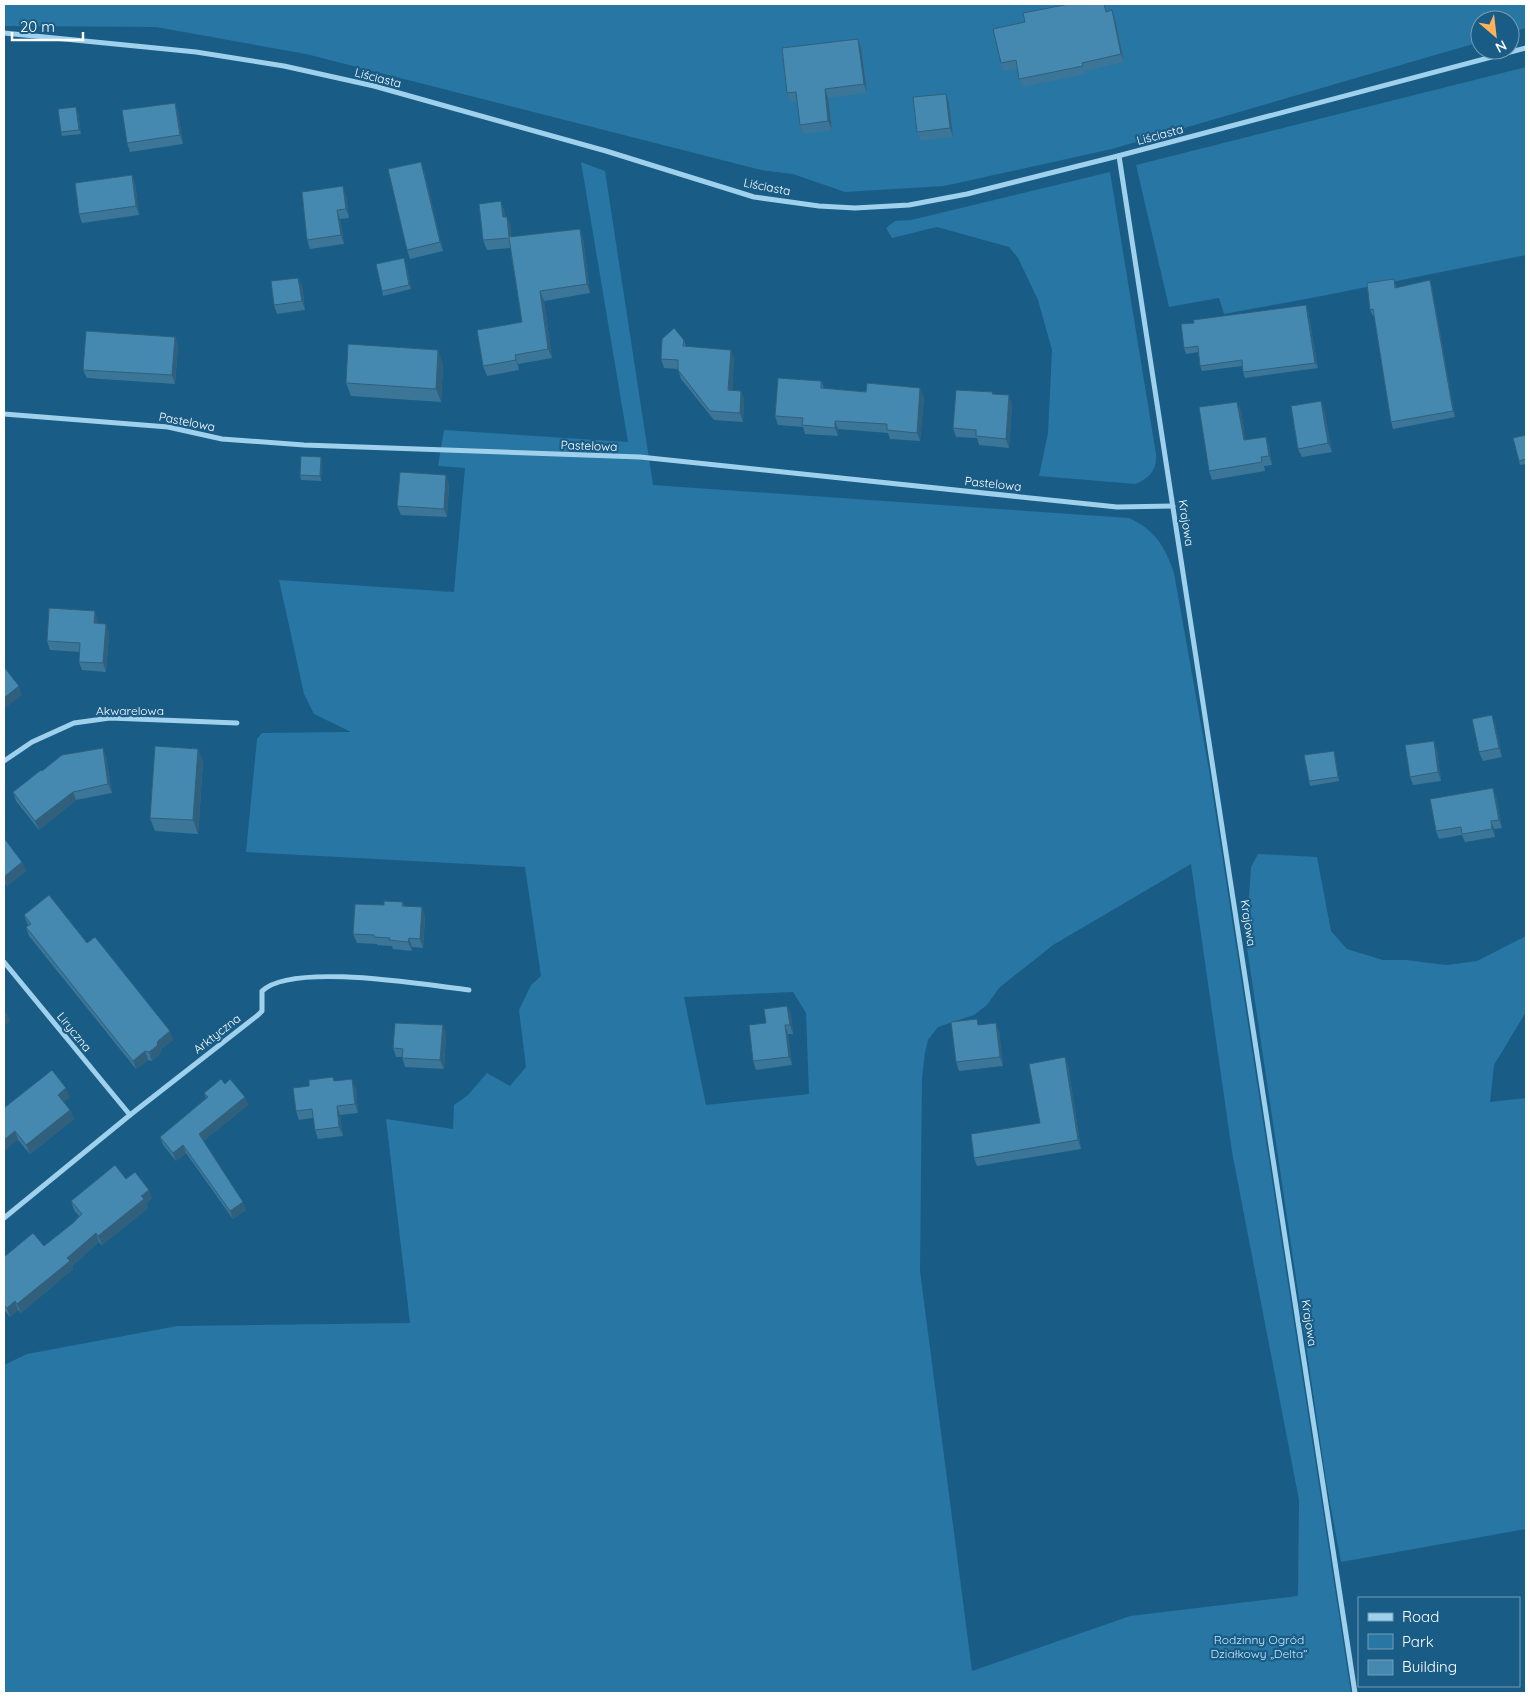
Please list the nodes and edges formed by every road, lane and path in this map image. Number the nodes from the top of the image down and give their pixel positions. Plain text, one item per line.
1 (4, 33) edge
2 (1526, 48) edge
3 (1119, 156) junction
4 (4, 414) edge
5 (1173, 506) junction
6 (237, 723) dead end
7 (4, 761) edge
8 (4, 962) edge
9 (469, 990) dead end
10 (130, 1115) junction
11 (4, 1218) edge
12 (1355, 1693) edge

1 - 3 street, Liściasta
2 - 3 street, Liściasta
3 - 5 street, Krajowa
4 - 5 street, Pastelowa
5 - 12 street, Krajowa
6 - 7 street, Akwarelowa
8 - 10 street, Liryczna
9 - 10 street, Arktyczna
10 - 11 street, Arktyczna

